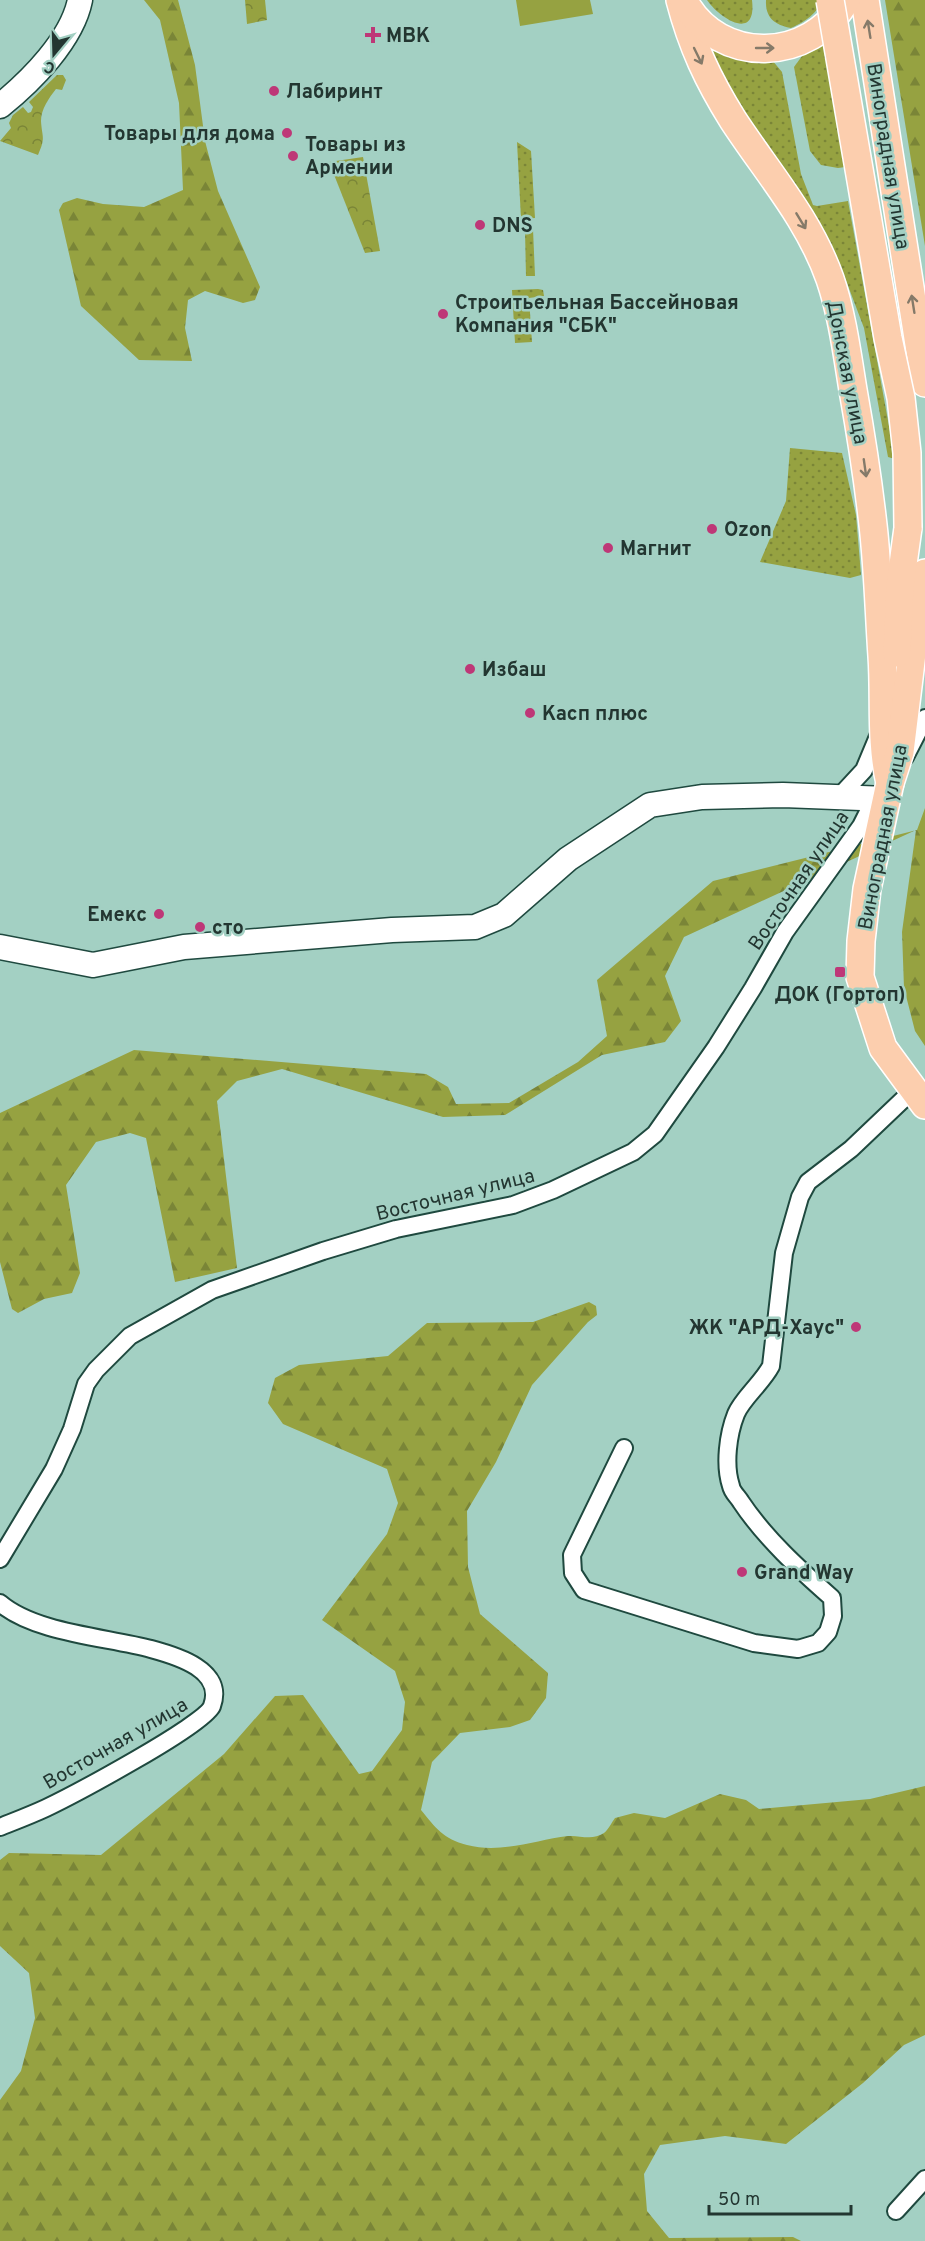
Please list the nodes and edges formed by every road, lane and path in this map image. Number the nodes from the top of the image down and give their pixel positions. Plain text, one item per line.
1 (80, 0) edge
2 (682, 0) edge
3 (830, 0) edge
4 (846, 0) edge
5 (865, 0) edge
6 (0, 106) edge
7 (925, 383) edge
8 (925, 573) edge
9 (925, 717) edge
10 (884, 718) junction
11 (884, 793) junction
12 (839, 797) junction
13 (0, 947) edge
14 (919, 1098) edge
15 (624, 1448) dead end
16 (0, 1559) edge
17 (0, 1603) edge
18 (0, 1827) edge
19 (925, 2179) edge
20 (896, 2211) dead end

1 - 6 street
2 -> 4 main road
2 -> 10 main road, Донская улица
3 - 11 main road, bridge
7 -> 5 main road, Виноградная улица
8 - 11 main road, Виноградная улица
9 - 11 street, Восточная улица
10 - 11 main road, Донская улица
10 - 12 street
11 - 12 street
11 - 14 main road, Виноградная улица
11 - 16 street, Восточная улица
12 - 13 street
14 - 15 street, Виноградная улица
17 - 18 street, Восточная улица
19 - 20 street

